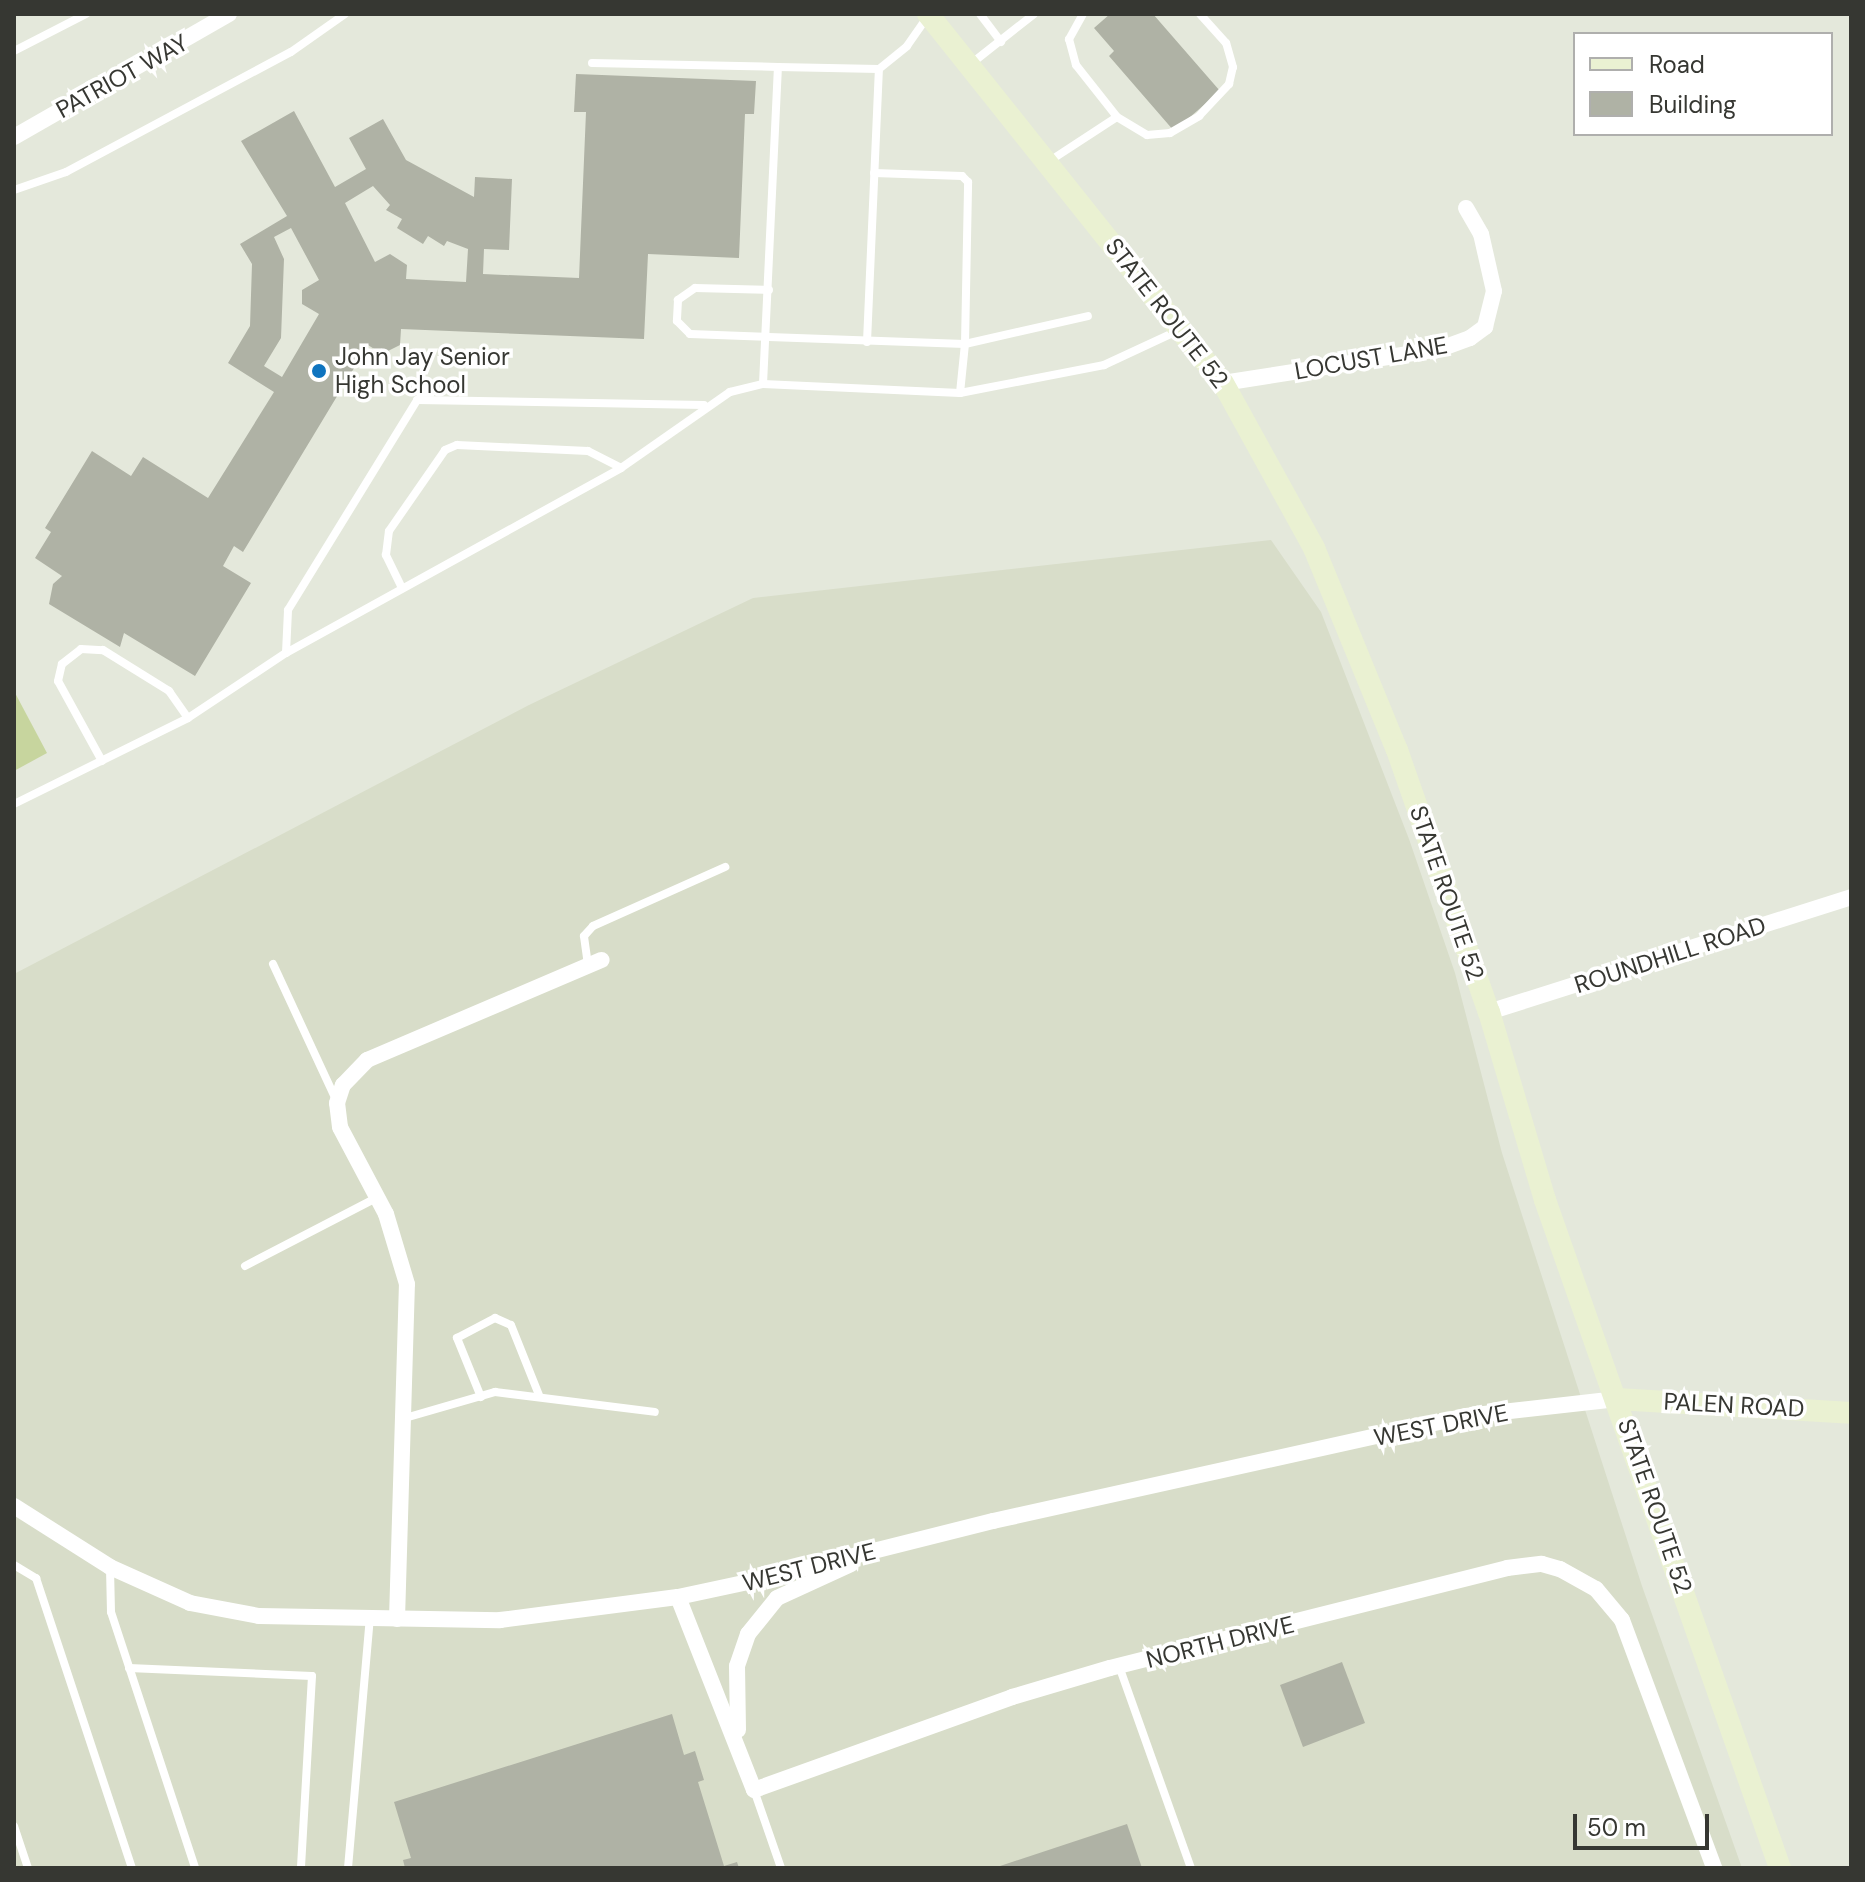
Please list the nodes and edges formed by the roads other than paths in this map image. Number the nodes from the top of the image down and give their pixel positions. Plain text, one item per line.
1 (86, 14) edge
2 (229, 14) edge
3 (345, 14) edge
4 (929, 14) edge
5 (980, 14) edge
6 (1034, 14) edge
7 (1083, 14) edge
8 (1200, 14) edge
9 (1001, 42) junction
10 (14, 51) edge
11 (592, 63) dead end
12 (969, 66) junction
13 (778, 67) junction
14 (879, 69) junction
15 (1117, 117) junction
16 (14, 137) edge
17 (1048, 163) junction
18 (874, 173) junction
19 (14, 190) edge
20 (1466, 208) dead end
21 (769, 290) junction
22 (1088, 316) dead end
23 (1181, 329) junction
24 (767, 337) junction
25 (867, 342) junction
26 (965, 344) junction
27 (1223, 383) junction
28 (763, 384) junction
29 (960, 393) junction
30 (704, 405) junction
31 (621, 468) junction
32 (402, 588) junction
33 (286, 653) junction
34 (188, 718) junction
35 (102, 761) junction
36 (14, 804) edge
37 (725, 867) dead end
38 (1851, 897) edge
39 (595, 963) joint
40 (273, 964) dead end
41 (1489, 1012) junction
42 (337, 1103) junction
43 (376, 1198) junction
44 (245, 1266) dead end
45 (539, 1395) junction
46 (481, 1397) junction
47 (1617, 1399) junction
48 (655, 1412) dead end
49 (1851, 1413) edge
50 (405, 1418) junction
51 (14, 1506) edge
52 (886, 1548) junction
53 (14, 1565) edge
54 (110, 1567) junction
55 (678, 1597) junction
56 (370, 1619) junction
57 (397, 1619) junction
58 (1119, 1666) junction
59 (129, 1668) junction
60 (742, 1759) junction
61 (754, 1790) junction
62 (14, 1826) edge
63 (28, 1868) edge
64 (132, 1868) edge
65 (195, 1868) edge
66 (301, 1868) edge
67 (348, 1868) edge
68 (781, 1868) edge
69 (1191, 1868) edge
70 (1714, 1868) edge
71 (1780, 1868) edge

1 - 10 lane
2 - 16 street, PATRIOT WAY
3 - 19 lane
4 - 12 main road, STATE ROUTE 52
4 - 14 lane
5 - 9 lane
6 - 9 lane
7 - 15 lane
8 - 15 lane
9 - 12 lane
11 - 13 lane
12 - 17 main road, STATE ROUTE 52
13 - 14 lane
13 - 21 lane
14 - 18 lane
15 - 17 lane
17 - 23 main road, STATE ROUTE 52
18 - 25 lane
18 - 26 lane
20 - 27 street, LOCUST LANE
21 - 24 lane
21 - 24 lane
22 - 26 lane
23 - 27 main road, STATE ROUTE 52
23 - 29 lane
24 - 25 lane
24 - 28 lane
25 - 26 lane
26 - 29 lane
27 - 41 main road, STATE ROUTE 52
28 - 29 lane
28 - 30 lane
30 - 31 lane
30 - 33 lane
31 - 32 lane
31 - 32 lane
32 - 33 lane
33 - 34 lane
34 - 35 lane
34 - 35 lane
35 - 36 lane
37 - 39 lane
38 - 41 street, ROUNDHILL ROAD
39 - 42 street
40 - 42 lane
41 - 47 main road, STATE ROUTE 52
42 - 43 street
43 - 44 lane
43 - 50 street
45 - 46 lane
45 - 46 lane
45 - 48 lane
46 - 50 lane
47 - 49 main road, PALEN ROAD
47 - 52 street, WEST DRIVE
47 - 71 main road, STATE ROUTE 52
50 - 57 street
51 - 54 street, WEST DRIVE
52 - 55 street, WEST DRIVE
52 - 60 street
53 - 64 lane
54 - 56 street, WEST DRIVE
54 - 59 lane
55 - 57 street, WEST DRIVE
55 - 60 street
56 - 57 street, WEST DRIVE
56 - 67 lane
58 - 61 street, NORTH DRIVE
58 - 69 lane
58 - 70 street, NORTH DRIVE
59 - 65 lane
59 - 66 lane
60 - 61 street
61 - 68 lane
62 - 63 lane

